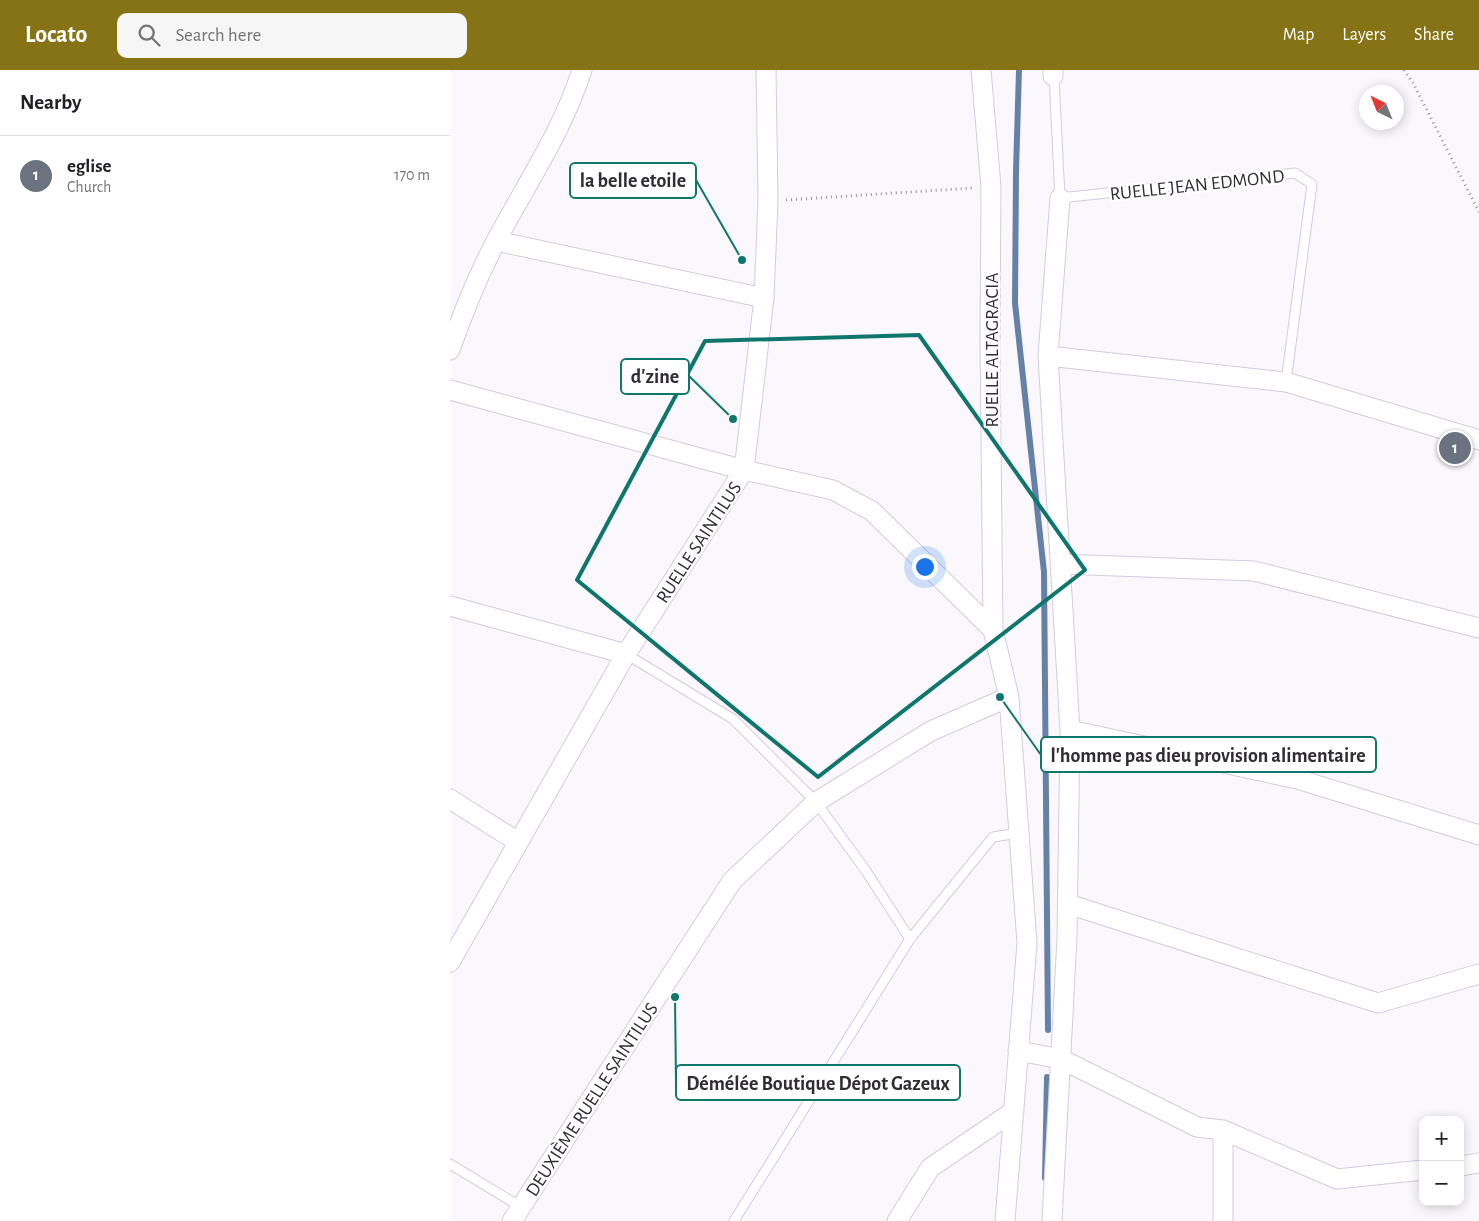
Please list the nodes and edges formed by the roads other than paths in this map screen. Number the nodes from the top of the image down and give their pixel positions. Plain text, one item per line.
1 (582, 70) edge
2 (766, 70) edge
3 (981, 70) edge
4 (1056, 72) edge
5 (1060, 198) junction
6 (496, 241) junction
7 (764, 298) junction
8 (458, 299) edge
9 (450, 350) edge
10 (1048, 356) junction
11 (1286, 382) junction
12 (450, 390) edge
13 (1479, 440) edge
14 (744, 470) junction
15 (1060, 564) junction
16 (450, 606) edge
17 (1479, 628) edge
18 (993, 630) junction
19 (626, 654) junction
20 (1009, 697) junction
21 (1070, 730) junction
22 (450, 799) edge
23 (816, 802) junction
24 (1019, 833) junction
25 (1479, 835) edge
26 (518, 842) junction
27 (1068, 904) junction
28 (910, 939) junction
29 (450, 962) edge
30 (1479, 974) edge
31 (1018, 1051) junction
32 (1061, 1059) junction
33 (1014, 1111) junction
34 (1223, 1130) junction
35 (1479, 1163) edge
36 (450, 1164) edge
37 (1464, 1165) edge
38 (1419, 1170) edge
39 (517, 1214) edge
40 (734, 1221) edge
41 (897, 1221) edge
42 (1005, 1221) edge
43 (1052, 1221) edge
44 (1223, 1221) edge

1 - 6 street
2 - 7 street, RUELLE SAINTILUS
3 - 18 street, RUELLE ALTAGRACIA
4 - 5 lane
5 - 10 street
5 - 11 lane, RUELLE JEAN EDMOND
6 - 7 street
6 - 8 street
7 - 14 street, RUELLE SAINTILUS
8 - 9 street
10 - 11 street
10 - 15 street
11 - 13 street
12 - 14 street
14 - 18 street
14 - 19 street, RUELLE SAINTILUS
15 - 17 street
15 - 21 street
16 - 19 street
18 - 20 street, RUELLE ALTAGRACIA
19 - 23 lane
19 - 26 street, RUELLE SAINTILUS
20 - 23 street, DEUXIÈME RUELLE SAINTILUS
20 - 24 street, RUELLE ALTAGRACIA
21 - 25 street
21 - 27 street
22 - 26 street
23 - 28 lane
23 - 39 street, DEUXIÈME RUELLE SAINTILUS
24 - 28 lane
24 - 31 street, RUELLE ALTAGRACIA
26 - 29 street, RUELLE SAINTILUS
27 - 30 street
27 - 32 street
28 - 40 lane
31 - 32 street
31 - 33 street, RUELLE ALTAGRACIA
32 - 34 street
32 - 43 street
33 - 41 street
33 - 42 street, RUELLE ALTAGRACIA
34 - 38 street
34 - 44 street
35 - 37 street
36 - 39 lane

